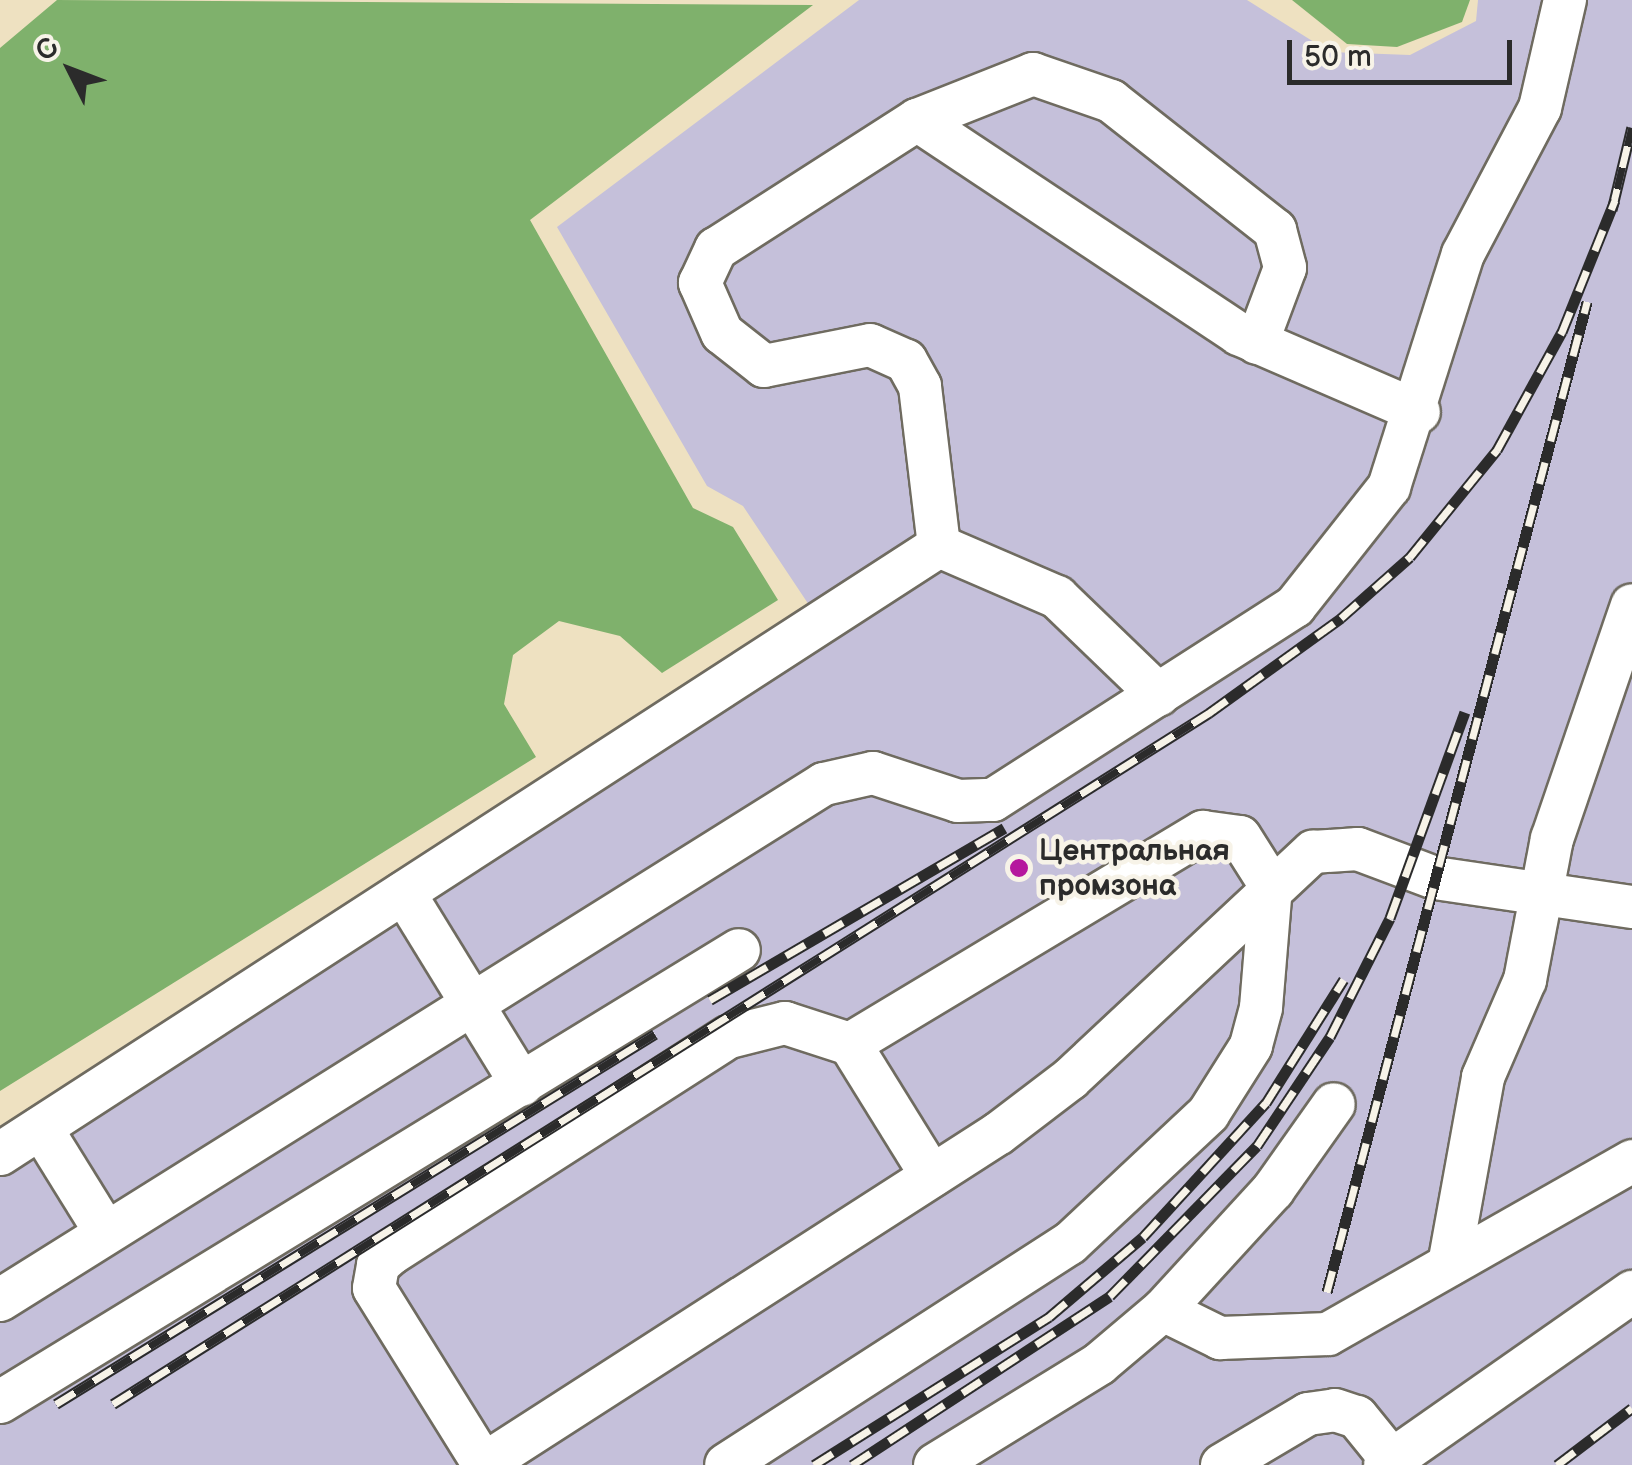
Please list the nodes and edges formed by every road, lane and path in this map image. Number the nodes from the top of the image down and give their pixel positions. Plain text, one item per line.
1 (1565, 0) edge
2 (917, 120) junction
3 (1257, 343) junction
4 (1419, 412) junction
5 (939, 546) junction
6 (1632, 605) edge
7 (1159, 695) junction
8 (1271, 886) junction
9 (1538, 890) junction
10 (404, 893) junction
11 (1632, 906) edge
12 (739, 950) dead end
13 (472, 1004) junction
14 (850, 1044) junction
15 (522, 1084) junction
16 (1334, 1104) dead end
17 (41, 1128) junction
18 (0, 1154) edge
19 (1632, 1161) edge
20 (932, 1176) junction
21 (106, 1233) junction
22 (1449, 1266) junction
23 (1632, 1292) edge
24 (0, 1300) edge
25 (1163, 1310) junction
26 (0, 1402) edge
27 (1389, 1463) edge
28 (484, 1465) edge
29 (726, 1465) edge
30 (935, 1465) edge
31 (1222, 1465) edge

1 - 4 lane
2 - 3 lane
2 - 3 lane
2 - 5 lane
3 - 4 lane
4 - 7 lane
5 - 7 lane
5 - 10 lane
6 - 9 lane
7 - 13 lane
8 - 9 lane
8 - 14 lane
8 - 20 lane
8 - 29 lane
9 - 11 lane
9 - 22 lane
10 - 13 lane
10 - 17 lane
12 - 15 lane
13 - 15 lane
13 - 21 lane
14 - 20 lane
14 - 28 lane
15 - 26 lane
16 - 25 lane
17 - 18 lane
17 - 21 lane
19 - 22 lane
20 - 28 lane
21 - 24 lane
22 - 25 lane
23 - 27 lane
25 - 30 lane
27 - 31 lane

